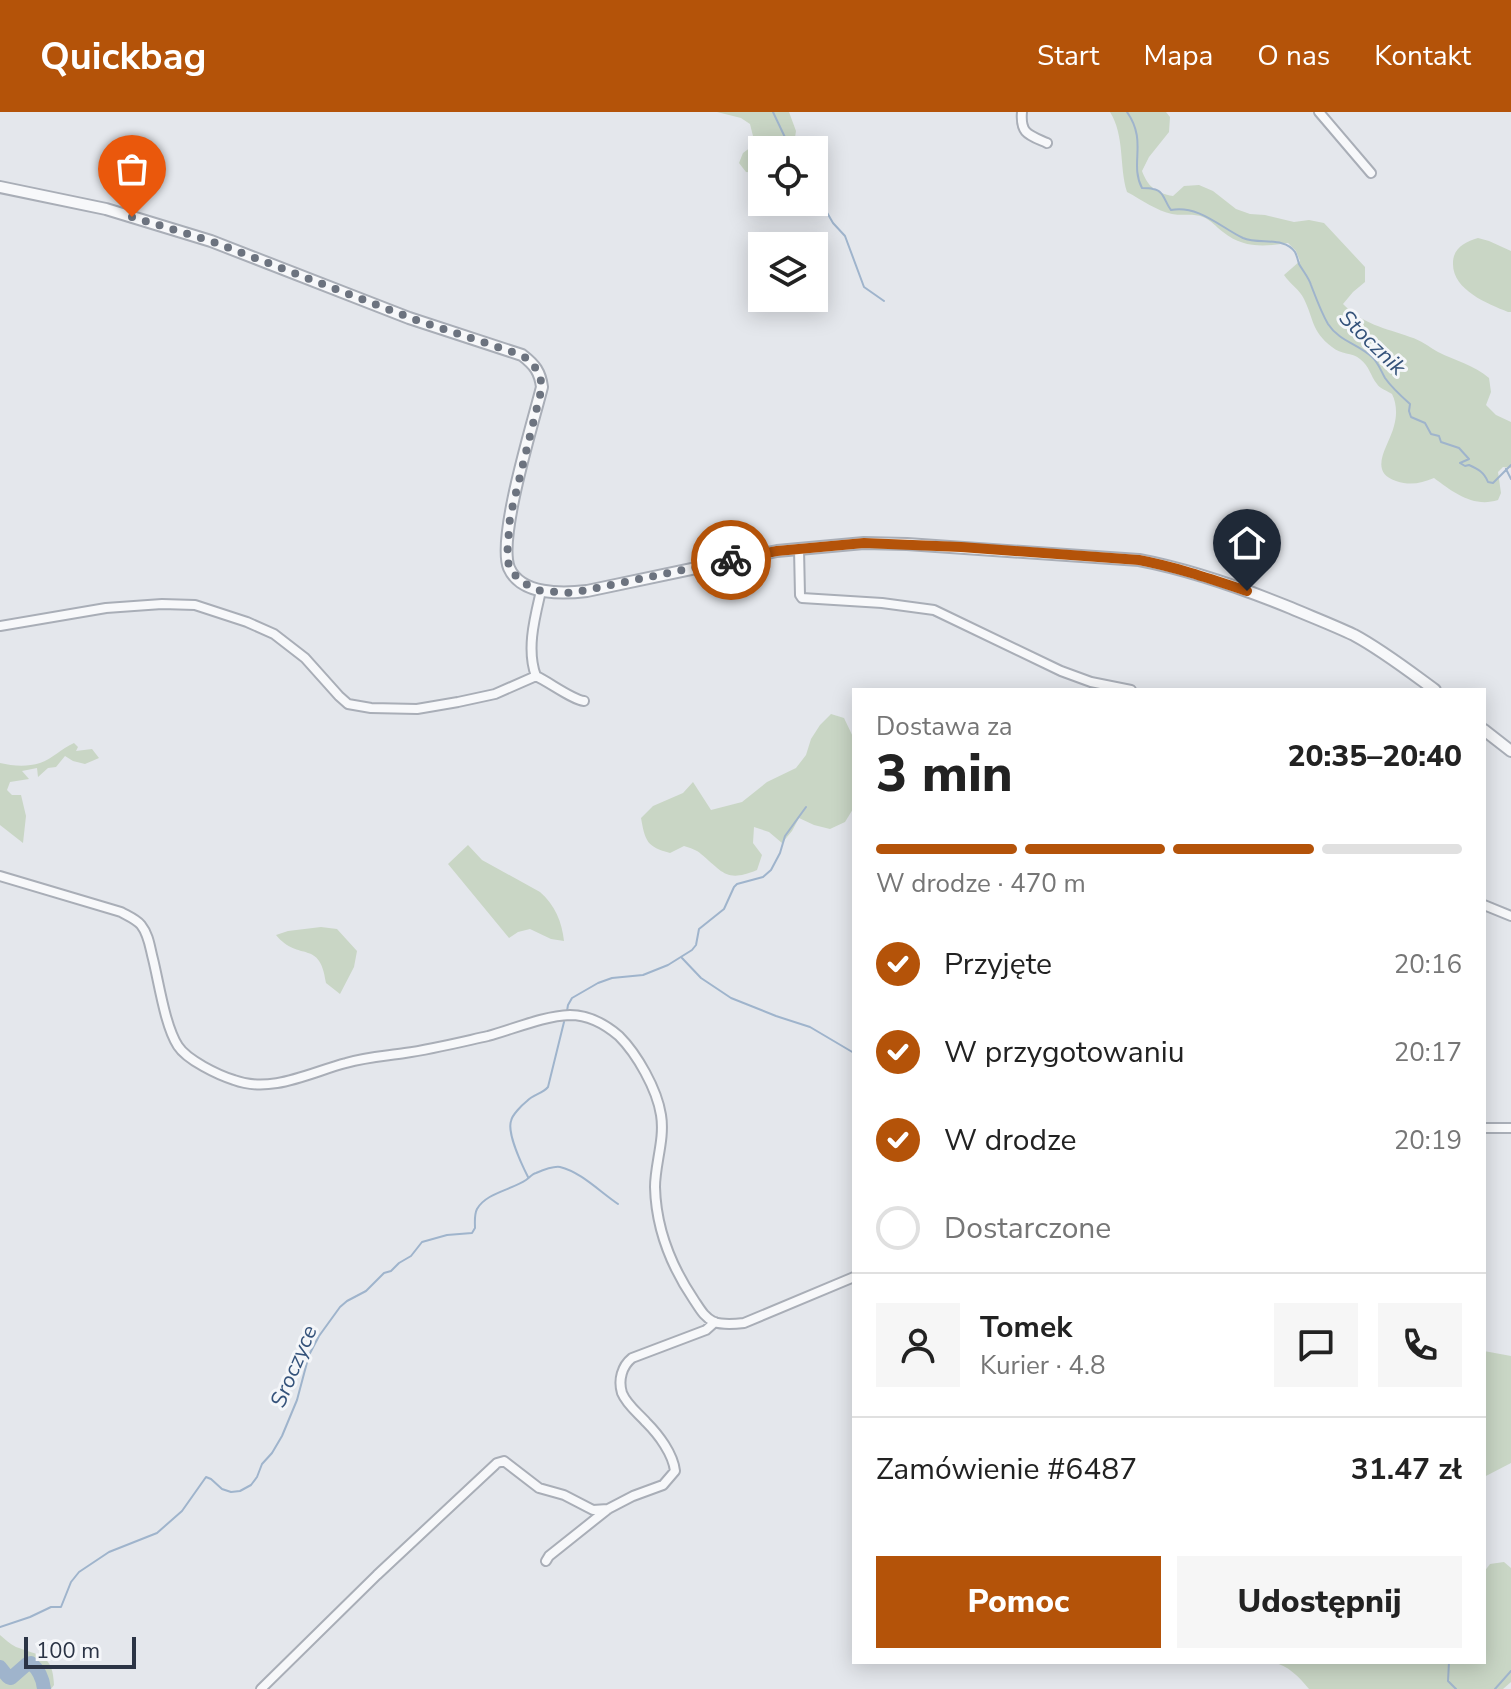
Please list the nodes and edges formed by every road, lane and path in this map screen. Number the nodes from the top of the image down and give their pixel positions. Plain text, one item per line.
1 (1022, 112) edge
2 (1319, 112) edge
3 (1047, 143) dead end
4 (1371, 173) dead end
5 (0, 187) edge
6 (799, 549) junction
7 (541, 591) junction
8 (0, 626) edge
9 (536, 676) junction
10 (1121, 688) edge
11 (1432, 688) edge
12 (584, 701) dead end
13 (1486, 732) edge
14 (1511, 751) edge
15 (0, 876) edge
16 (1486, 906) edge
17 (1511, 916) edge
18 (1486, 1128) edge
19 (1511, 1128) edge
20 (852, 1278) edge
21 (715, 1322) junction
22 (608, 1509) junction
23 (546, 1561) dead end
24 (261, 1689) edge

1 - 3 street
2 - 4 street
5 - 7 street
6 - 7 street
6 - 10 street
6 - 11 street
7 - 9 street
8 - 9 street
9 - 12 street
13 - 14 street
15 - 21 street
16 - 17 street
18 - 19 street
20 - 21 street
21 - 22 street
22 - 23 street
22 - 24 street

